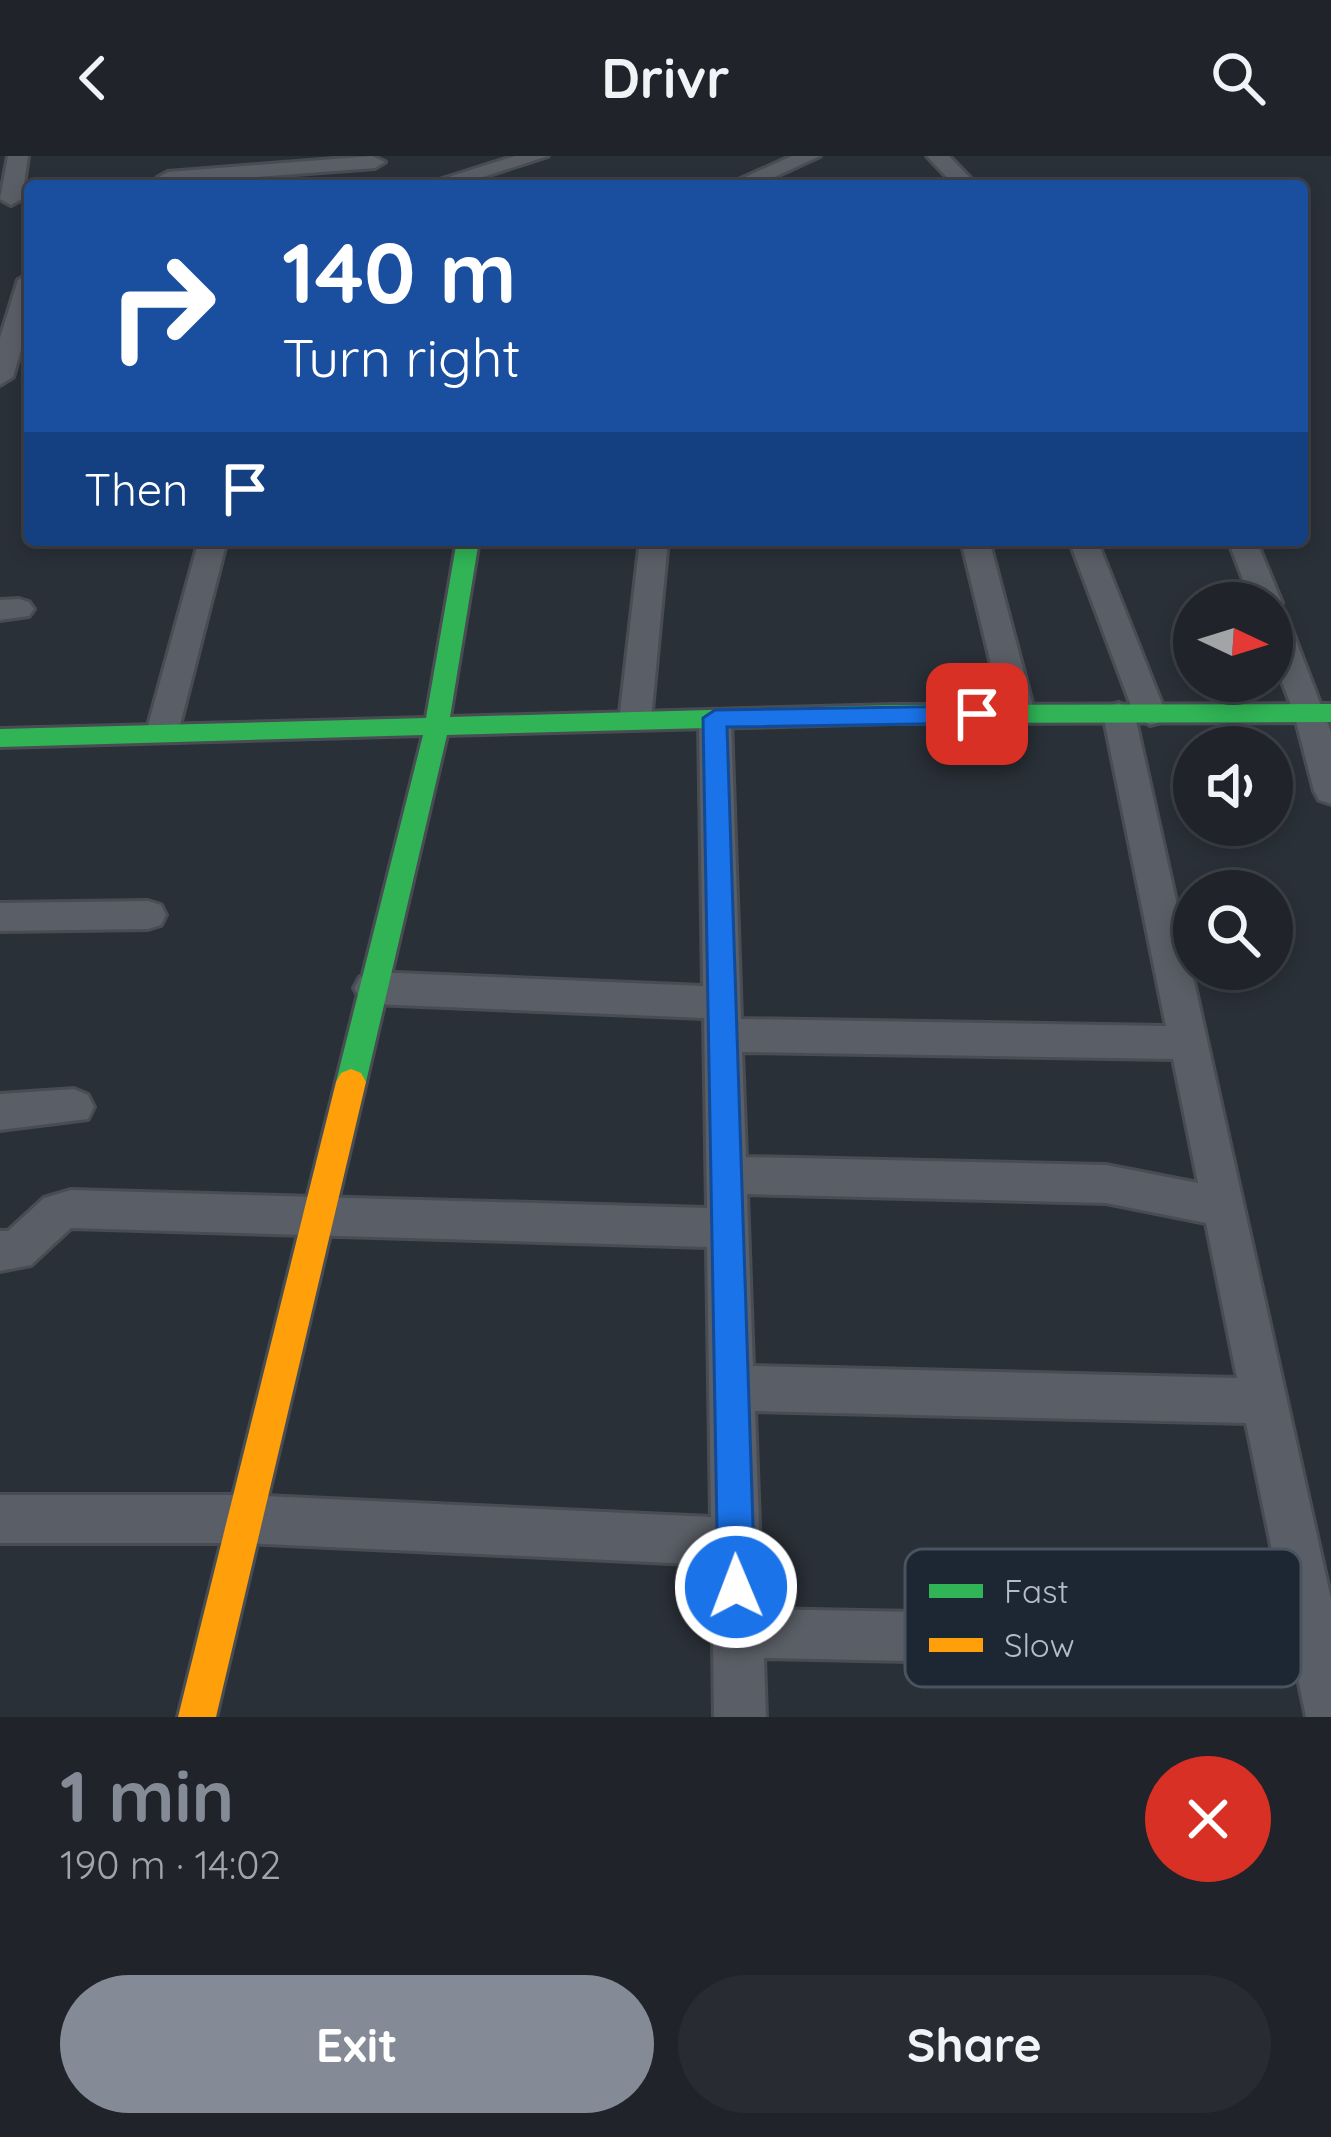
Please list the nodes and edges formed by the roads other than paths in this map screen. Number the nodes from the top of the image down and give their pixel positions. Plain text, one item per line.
1 (18, 156) edge
2 (538, 156) edge
3 (810, 156) edge
4 (938, 156) edge
5 (374, 159) edge
6 (168, 178) dead end
7 (452, 180) edge
8 (751, 180) edge
9 (961, 180) edge
10 (11, 199) dead end
11 (24, 303) edge
12 (9, 366) edge
13 (211, 546) edge
14 (467, 546) edge
15 (653, 546) edge
16 (977, 546) edge
17 (1085, 546) edge
18 (1244, 546) edge
19 (1259, 582) edge
20 (1293, 659) edge
21 (1320, 713) edge
22 (1019, 714) junction
23 (1134, 714) junction
24 (715, 718) junction
25 (635, 721) junction
26 (437, 726) junction
27 (162, 733) junction
28 (0, 738) edge
29 (1331, 791) edge
30 (148, 915) dead end
31 (0, 917) edge
32 (374, 988) junction
33 (722, 1019) junction
34 (1189, 1043) junction
35 (74, 1107) dead end
36 (0, 1112) edge
37 (726, 1175) junction
38 (1224, 1207) junction
39 (318, 1217) junction
40 (728, 1228) junction
41 (0, 1251) edge
42 (731, 1388) junction
43 (1264, 1401) junction
44 (0, 1519) edge
45 (246, 1519) junction
46 (735, 1542) junction
47 (1296, 1549) edge
48 (1301, 1574) edge
49 (738, 1633) junction
50 (905, 1636) edge
51 (1301, 1644) edge
52 (1316, 1644) junction
53 (1331, 1715) edge
54 (197, 1717) edge
55 (740, 1717) edge

1 - 10 street
2 - 7 street
3 - 8 street
4 - 9 street
5 - 6 street
11 - 12 street
13 - 27 street
14 - 26 street
15 - 25 street
16 - 22 street
17 - 23 street
18 - 19 street
20 - 21 street
21 - 23 street
21 - 29 street
22 - 23 street
22 - 24 street
23 - 34 street
24 - 25 street
24 - 33 street
25 - 26 street
26 - 27 street
26 - 32 street
27 - 28 street
30 - 31 street
32 - 33 street
32 - 39 street
33 - 34 street
33 - 37 street
34 - 38 street
35 - 36 street
37 - 38 street
37 - 40 street
38 - 43 street
39 - 40 street
39 - 41 street
39 - 45 street
40 - 42 street
42 - 43 street
42 - 46 street
43 - 47 street
44 - 45 street
45 - 46 street
45 - 54 street
46 - 49 street
48 - 52 street
49 - 50 street
49 - 55 street
51 - 52 street
52 - 53 street

